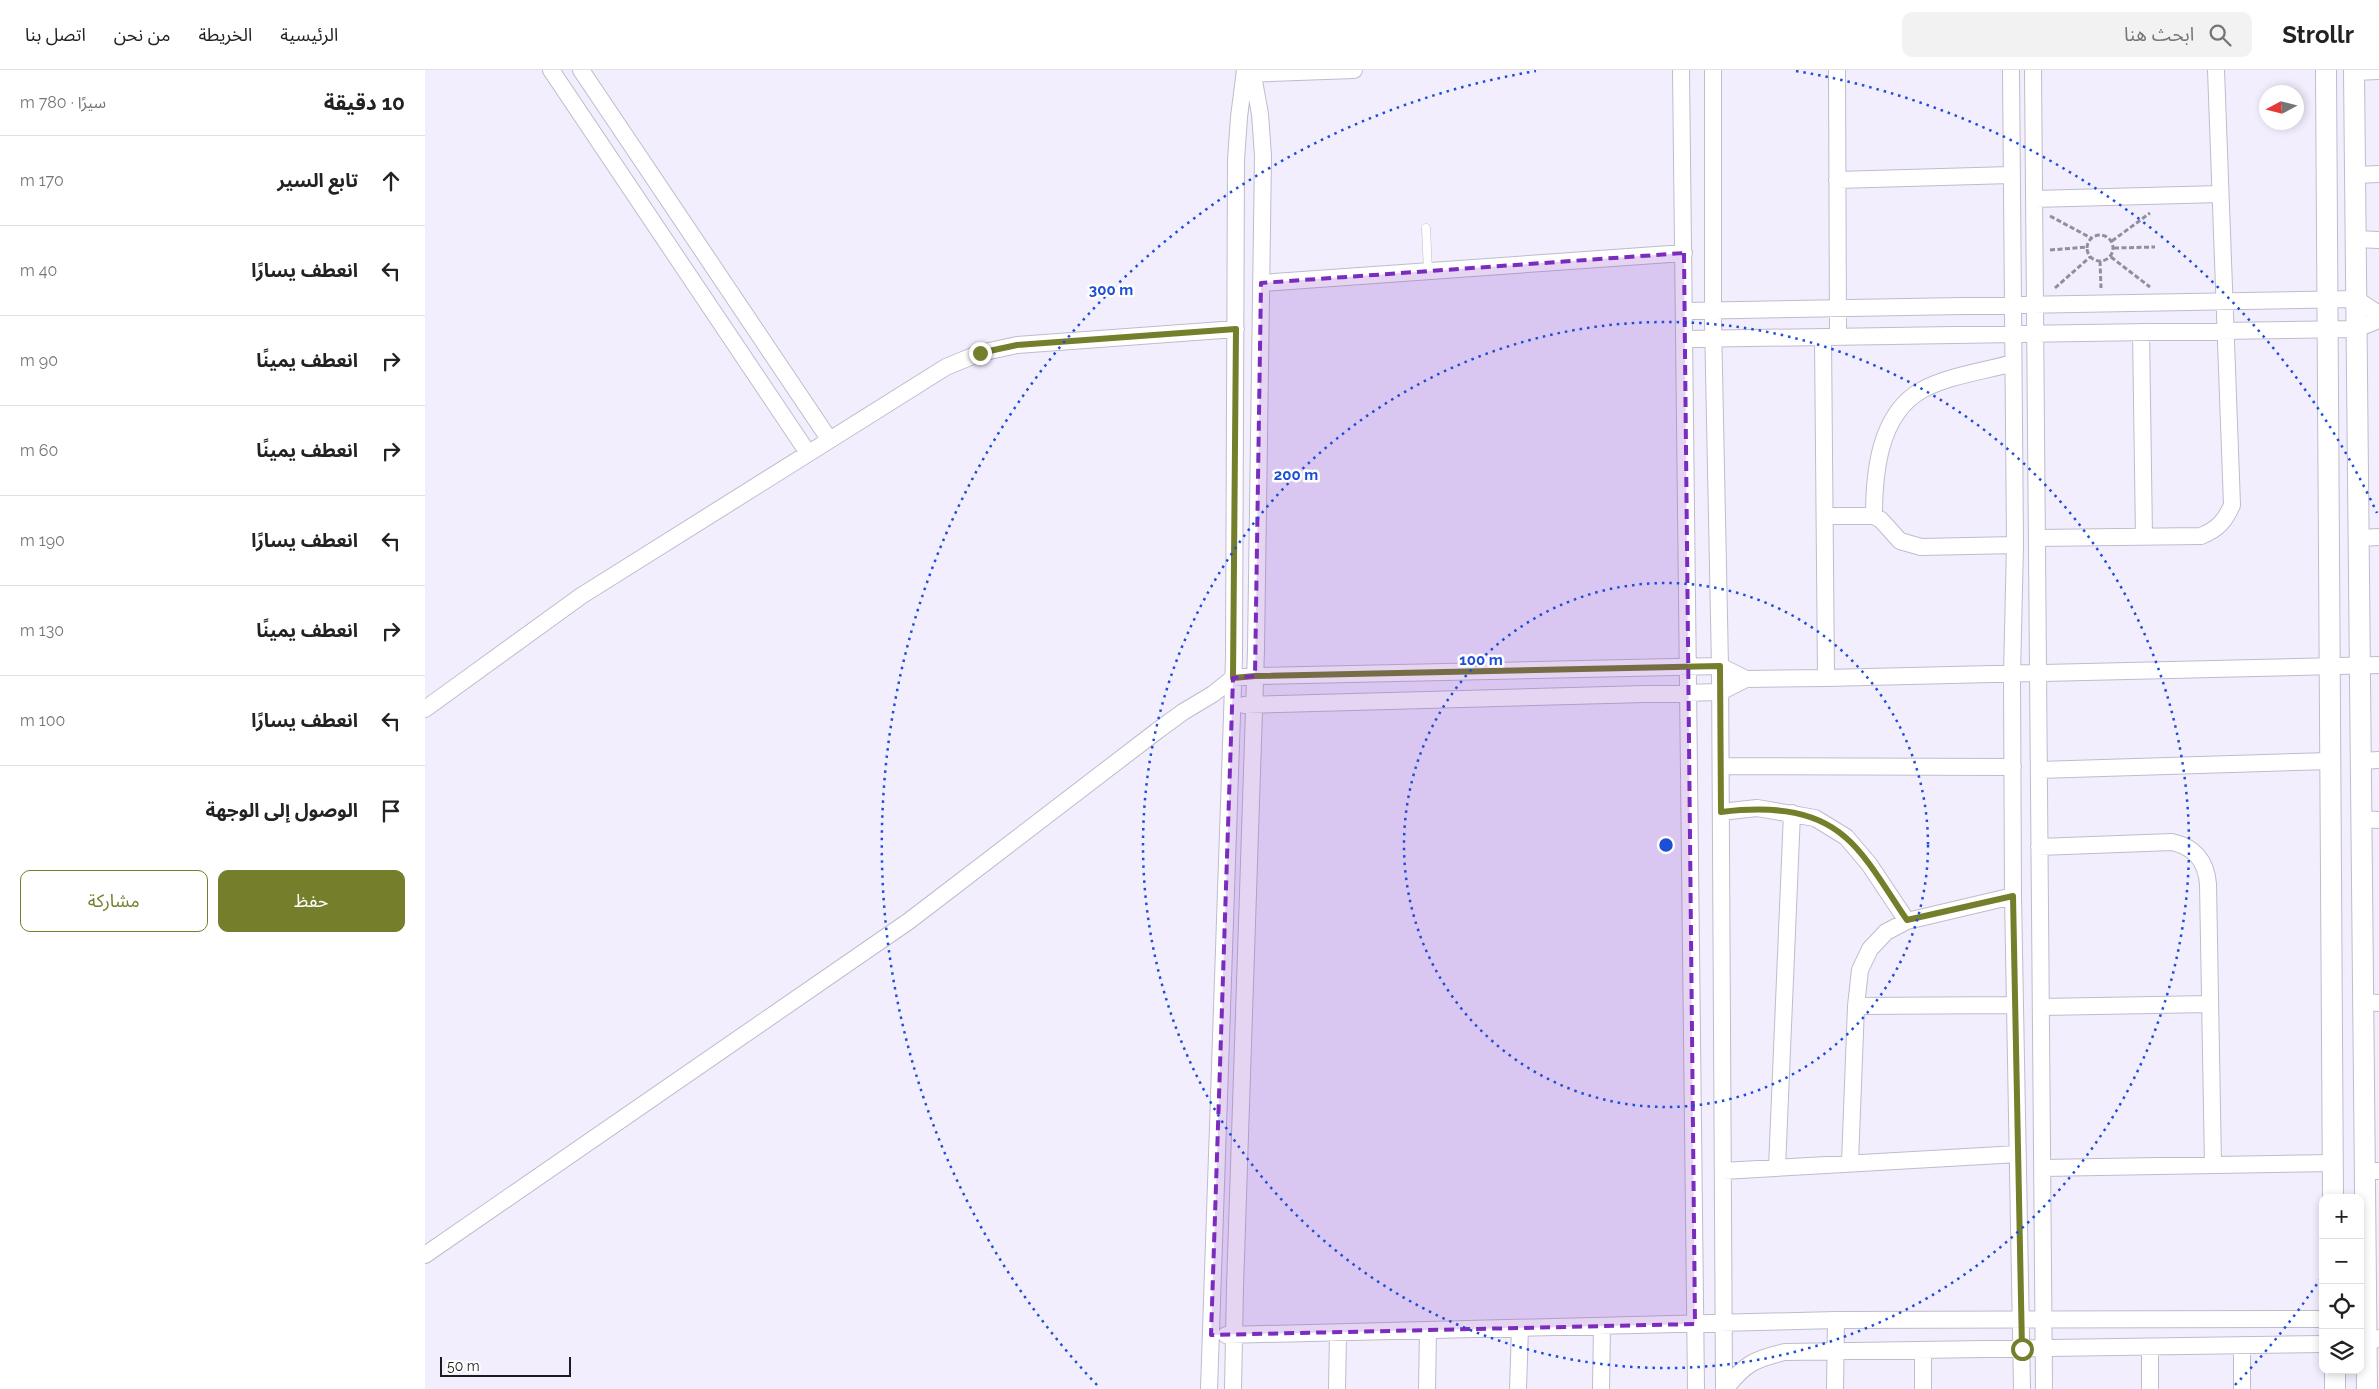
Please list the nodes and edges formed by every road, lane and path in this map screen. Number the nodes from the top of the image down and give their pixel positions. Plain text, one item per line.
1 (551, 70) edge
2 (581, 70) edge
3 (1354, 70) edge
4 (1681, 70) edge
5 (1713, 70) edge
6 (1837, 70) edge
7 (2011, 70) edge
8 (2033, 70) edge
9 (2216, 70) edge
10 (2326, 70) edge
11 (2354, 71) edge
12 (2379, 71) edge
13 (1249, 72) edge
14 (2379, 174) edge
15 (2011, 175) junction
16 (2355, 175) junction
17 (1837, 180) junction
18 (2220, 194) junction
19 (2034, 203) junction
20 (2151, 212) dead end
21 (1426, 228) dead end
22 (2091, 238) junction
23 (2355, 239) junction
24 (2379, 240) edge
25 (2112, 241) junction
26 (2087, 247) junction
27 (2155, 247) dead end
28 (2114, 248) junction
29 (2034, 251) junction
30 (1684, 253) junction
31 (2090, 257) junction
32 (2111, 257) junction
33 (709, 261) junction
34 (2100, 261) junction
35 (1428, 271) junction
36 (689, 275) junction
37 (1261, 283) junction
38 (2356, 299) junction
39 (2327, 300) junction
40 (2170, 302) junction
41 (2224, 302) junction
42 (2101, 304) junction
43 (2035, 305) junction
44 (2013, 306) junction
45 (1838, 309) junction
46 (1713, 311) junction
47 (1685, 312) junction
48 (2379, 314) edge
49 (2379, 320) edge
50 (1236, 329) junction
51 (2356, 329) junction
52 (2328, 330) junction
53 (2225, 331) junction
54 (2141, 332) junction
55 (2013, 334) junction
56 (2035, 334) junction
57 (1831, 337) junction
58 (1686, 339) junction
59 (1714, 339) junction
60 (2013, 363) junction
61 (829, 439) junction
62 (808, 453) junction
63 (1825, 516) junction
64 (1874, 516) junction
65 (2144, 537) junction
66 (2379, 537) edge
67 (2037, 538) junction
68 (2359, 538) junction
69 (2015, 545) junction
70 (2369, 665) edge
71 (1720, 666) junction
72 (2329, 666) junction
73 (1688, 667) junction
74 (2038, 673) junction
75 (2012, 674) junction
76 (1255, 676) junction
77 (1233, 678) junction
78 (1827, 678) junction
79 (1746, 679) junction
80 (1720, 692) junction
81 (1689, 693) junction
82 (1213, 694) junction
83 (1232, 704) junction
84 (1253, 705) junction
85 (425, 709) edge
86 (2370, 760) edge
87 (2330, 761) junction
88 (1721, 766) junction
89 (2013, 767) junction
90 (2039, 770) junction
91 (1721, 812) junction
92 (1792, 813) junction
93 (2370, 820) edge
94 (2039, 847) junction
95 (2013, 896) junction
96 (1907, 920) junction
97 (2371, 1002) edge
98 (2210, 1004) junction
99 (2015, 1005) junction
100 (1856, 1006) junction
101 (2041, 1007) junction
102 (2018, 1154) junction
103 (1850, 1163) junction
104 (2333, 1163) junction
105 (2213, 1165) junction
106 (1777, 1168) junction
107 (2043, 1168) junction
108 (1723, 1170) junction
109 (2372, 1171) edge
110 (2333, 1194) edge
111 (425, 1255) edge
112 (2319, 1319) edge
113 (1836, 1320) junction
114 (2022, 1320) junction
115 (2044, 1320) junction
116 (2369, 1320) edge
117 (1695, 1324) junction
118 (1725, 1324) junction
119 (1602, 1326) junction
120 (1520, 1328) junction
121 (1428, 1330) junction
122 (1338, 1333) junction
123 (1211, 1335) junction
124 (1235, 1335) junction
125 (2369, 1341) edge
126 (2319, 1344) edge
127 (2242, 1345) junction
128 (2150, 1347) junction
129 (2044, 1348) junction
130 (2022, 1349) junction
131 (1923, 1350) junction
132 (1835, 1352) junction
133 (2335, 1374) edge
134 (1209, 1389) edge
135 (1233, 1389) edge
136 (1337, 1389) edge
137 (1427, 1389) edge
138 (1518, 1389) edge
139 (1601, 1389) edge
140 (1695, 1389) edge
141 (1725, 1389) edge
142 (1835, 1389) edge
143 (1923, 1389) edge
144 (2023, 1389) edge
145 (2044, 1389) edge
146 (2150, 1389) edge
147 (2242, 1389) edge
148 (2335, 1389) edge
149 (2367, 1389) edge

1 - 36 street
2 - 33 street
3 - 13 street
4 - 30 street
5 - 46 street
6 - 17 street
7 - 15 street
8 - 19 street
9 - 18 street
10 - 39 street
11 - 12 street
11 - 16 street
13 - 37 street
13 - 50 street
14 - 16 street
15 - 17 street
15 - 44 street
16 - 23 street
17 - 45 street
18 - 19 street
18 - 41 street
19 - 22 path
19 - 29 street
20 - 25 path
21 - 35 lane
22 - 25 path
22 - 26 path
23 - 24 street
23 - 38 street
25 - 28 path
26 - 29 path
26 - 31 path
27 - 28 path
28 - 32 path
29 - 43 street
30 - 35 street
30 - 47 street
31 - 34 path
31 - 43 path
32 - 34 path
32 - 40 path
33 - 36 street
33 - 61 street
34 - 42 path
35 - 37 street
36 - 62 street
37 - 76 street
38 - 39 street
38 - 48 street
38 - 51 street
39 - 41 street
39 - 52 street
40 - 41 street
40 - 42 street
41 - 53 street
42 - 43 street
43 - 44 street
43 - 56 street
44 - 45 street
44 - 55 street
45 - 46 street
45 - 57 street
46 - 47 street
46 - 59 street
47 - 58 street
49 - 51 street
50 - 61 street
50 - 77 street
51 - 52 street
51 - 68 street
52 - 53 street
52 - 72 street
53 - 54 street
53 - 65 street
54 - 56 street
54 - 65 street
55 - 56 street
55 - 57 street
55 - 60 street
56 - 67 street
57 - 59 street
57 - 63 street
58 - 59 street
58 - 73 street
59 - 71 street
60 - 64 street
60 - 69 street
61 - 62 street
62 - 85 street
63 - 64 street
63 - 78 street
64 - 69 street
65 - 67 street
66 - 68 street
67 - 74 street
68 - 70 street
69 - 75 street
70 - 72 street
70 - 86 street
71 - 73 street
71 - 79 street
71 - 80 street
72 - 74 street
72 - 87 street
73 - 76 street
73 - 81 street
74 - 75 street
74 - 90 street
75 - 78 street
75 - 89 street
76 - 77 street
76 - 84 street
77 - 82 street
77 - 83 street
78 - 79 street
79 - 80 street
80 - 81 street
80 - 88 street
81 - 84 street
81 - 117 street
82 - 83 street
82 - 111 street
83 - 84 street
83 - 123 street
84 - 124 street
86 - 93 street
87 - 90 street
87 - 104 street
88 - 89 street
88 - 91 street
89 - 95 street
90 - 94 street
91 - 92 street
91 - 108 street
92 - 96 street
92 - 106 street
93 - 97 street
94 - 98 street
94 - 101 street
95 - 96 street
95 - 99 street
96 - 100 street
97 - 109 street
98 - 101 street
98 - 105 street
99 - 100 street
99 - 102 street
100 - 103 street
101 - 107 street
102 - 103 street
102 - 114 street
103 - 106 street
104 - 105 street
104 - 110 street
105 - 107 street
106 - 108 street
107 - 115 street
108 - 118 street
109 - 116 street
112 - 115 street
113 - 114 street
113 - 118 street
113 - 132 street
114 - 115 street
114 - 130 street
115 - 129 street
116 - 125 street
117 - 118 street
117 - 119 street
117 - 140 street
118 - 141 street
119 - 120 street
119 - 139 street
120 - 121 street
120 - 138 street
121 - 122 street
121 - 137 street
122 - 124 street
122 - 136 street
123 - 124 street
123 - 134 street
124 - 135 street
125 - 149 street
126 - 127 street
127 - 128 street
127 - 147 street
128 - 129 street
128 - 146 street
129 - 130 street
129 - 145 street
130 - 131 street
130 - 144 street
131 - 132 street
131 - 143 street
132 - 141 street
132 - 142 street
133 - 148 street

